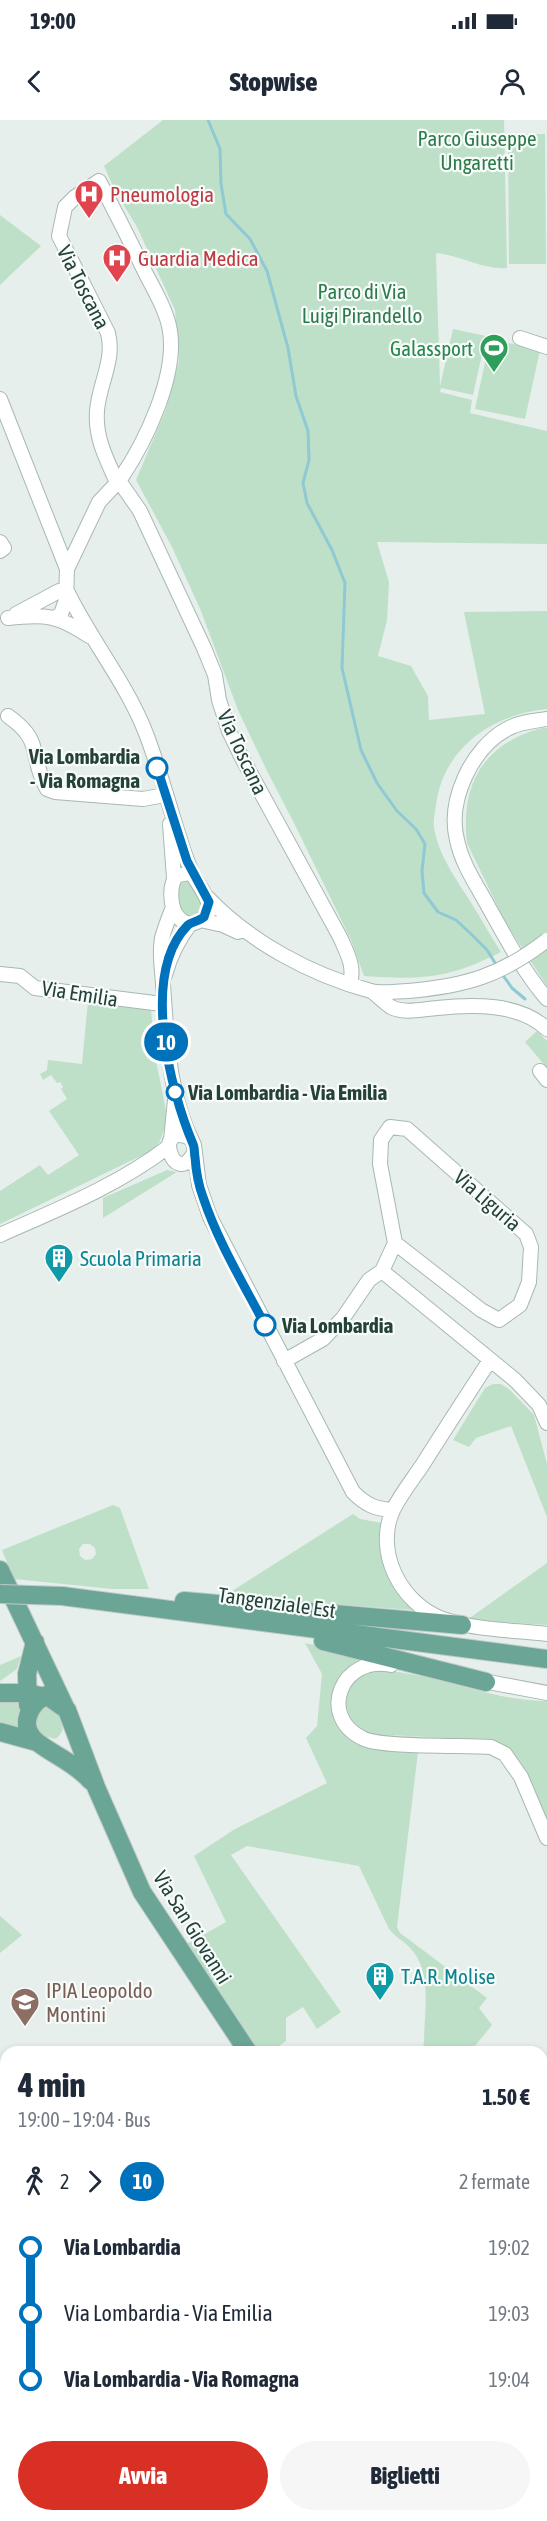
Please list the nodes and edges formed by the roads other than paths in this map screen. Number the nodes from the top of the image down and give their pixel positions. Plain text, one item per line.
1 (520, 338) dead end
2 (547, 346) edge
3 (0, 399) edge
4 (118, 481) junction
5 (0, 542) edge
6 (0, 551) edge
7 (65, 583) junction
8 (56, 617) junction
9 (4, 620) edge
10 (91, 637) junction
11 (8, 716) dead end
12 (547, 719) edge
13 (167, 801) junction
14 (194, 876) junction
15 (174, 878) junction
16 (206, 896) junction
17 (173, 907) junction
18 (195, 922) junction
19 (547, 940) edge
20 (262, 942) junction
21 (0, 974) edge
22 (350, 983) junction
23 (163, 985) junction
24 (373, 992) junction
25 (547, 999) edge
26 (162, 1004) junction
27 (542, 1025) edge
28 (175, 1095) junction
29 (189, 1138) junction
30 (170, 1144) junction
31 (194, 1153) junction
32 (177, 1162) junction
33 (144, 1166) junction
34 (199, 1185) junction
35 (0, 1235) edge
36 (395, 1243) junction
37 (382, 1271) junction
38 (490, 1360) junction
39 (284, 1361) junction
40 (547, 1424) edge
41 (393, 1510) junction
42 (0, 1570) edge
43 (0, 1594) edge
44 (120, 1604) junction
45 (462, 1625) junction
46 (288, 1627) junction
47 (547, 1634) edge
48 (35, 1642) junction
49 (547, 1659) edge
50 (27, 1674) junction
51 (486, 1682) junction
52 (0, 1687) edge
53 (0, 1693) edge
54 (547, 1693) edge
55 (39, 1698) junction
56 (73, 1729) junction
57 (0, 1732) edge
58 (41, 1744) junction
59 (96, 1786) junction
60 (547, 1838) edge
61 (244, 2046) edge

1 - 2 street
3 - 7 street
4 - 4 street, Via Toscana
4 - 7 street, Via Toscana
4 - 22 street, Via Toscana
5 - 6 street
7 - 8 street, Via Toscana
7 - 9 street
7 - 10 street
8 - 9 street
8 - 10 street
10 - 13 street
11 - 13 street
12 - 25 street
13 - 14 street
13 - 15 street
14 - 15 street
14 - 16 street
15 - 17 street
16 - 18 street
16 - 20 street
17 - 18 street
17 - 23 street
18 - 20 street
18 - 23 street
19 - 24 street, bridge
20 - 22 street
21 - 26 street, Via Emilia
22 - 24 street
23 - 26 street
24 - 27 street
26 - 28 street
28 - 29 street
28 - 30 street
29 - 30 street
29 - 31 street
30 - 32 street
30 - 33 street
31 - 32 street
31 - 34 street
32 - 33 street
32 - 34 street
33 - 35 street
34 - 39 street
36 - 36 street, Via Liguria
36 - 37 street
37 - 38 street
37 - 39 street
38 - 40 street
38 - 41 street
39 - 41 street
41 - 45 street
42 - 48 main road
43 - 44 main road, Tangenziale Est, bridge
44 - 45 main road
44 - 46 main road, Tangenziale Est
45 - 47 street
46 - 49 main road, Tangenziale Est
46 - 51 main road
48 - 50 main road
48 - 55 main road
50 - 52 main road
50 - 55 main road
51 - 54 street
51 - 60 street
53 - 55 main road
55 - 56 main road
55 - 58 main road
56 - 58 main road
56 - 59 main road, Via San Giovanni
57 - 58 main road, Via San Giovanni
58 - 59 main road, Via San Giovanni
59 - 61 main road, Via San Giovanni

